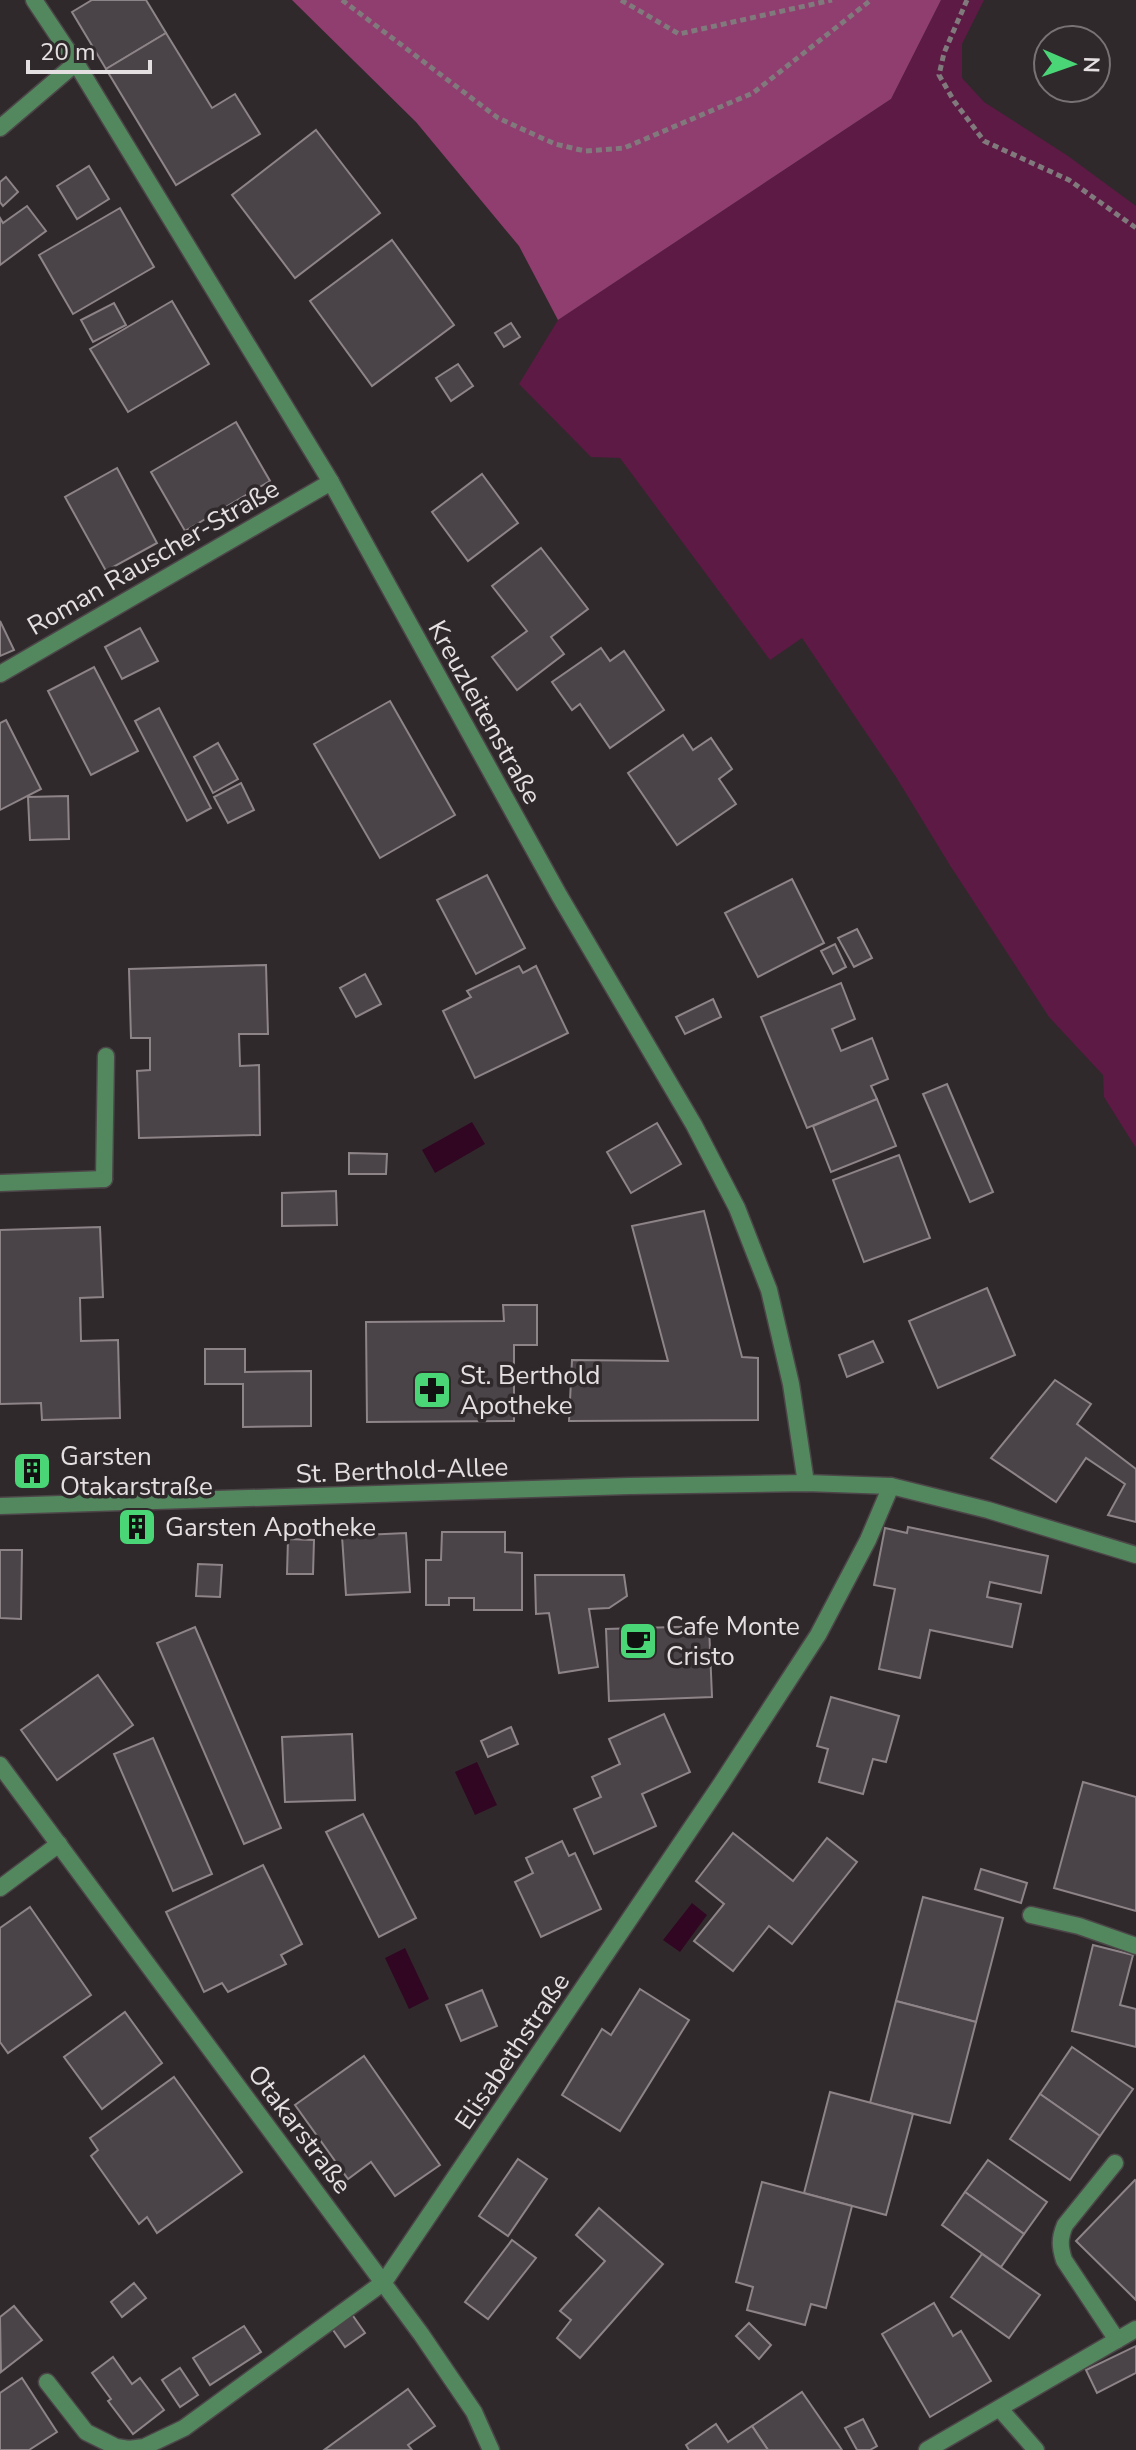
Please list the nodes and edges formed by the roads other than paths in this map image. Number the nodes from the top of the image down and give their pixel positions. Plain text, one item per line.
1 (34, 0) edge
2 (76, 63) junction
3 (0, 128) edge
4 (331, 482) junction
5 (0, 674) edge
6 (106, 1056) dead end
7 (0, 1183) edge
8 (806, 1483) junction
9 (891, 1486) junction
10 (0, 1506) edge
11 (1136, 1555) edge
12 (0, 1765) edge
13 (59, 1844) junction
14 (0, 1888) edge
15 (1031, 1915) dead end
16 (1136, 1946) edge
17 (1115, 2163) dead end
18 (384, 2282) junction
19 (1136, 2329) edge
20 (1117, 2340) junction
21 (47, 2382) dead end
22 (1000, 2409) junction
23 (491, 2450) edge
24 (927, 2450) edge
25 (1036, 2450) edge

1 - 2 street, Kreuzleitenstraße
2 - 3 street
2 - 4 street, Kreuzleitenstraße
4 - 5 street, Roman Rauscher-Straße
4 - 8 street, Kreuzleitenstraße
6 - 7 street
8 - 9 street, St. Berthold-Allee
8 - 10 street, St. Berthold-Allee
9 - 11 street, St. Berthold-Allee
9 - 18 street, Elisabethstraße
12 - 13 street, Otakarstraße
13 - 14 street
13 - 18 street, Otakarstraße
15 - 16 street
17 - 20 street
18 - 21 street, Elisabethstraße
18 - 23 street, Otakarstraße
19 - 20 street
20 - 22 street
22 - 24 street
22 - 25 street

